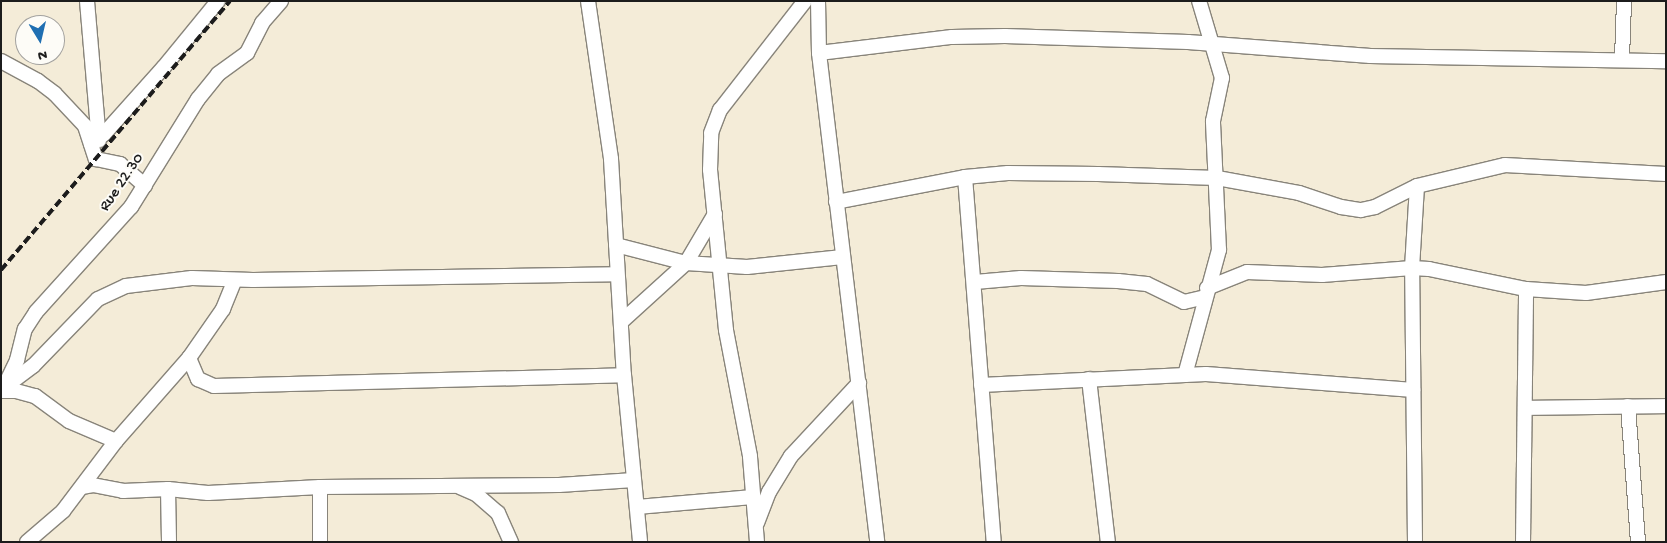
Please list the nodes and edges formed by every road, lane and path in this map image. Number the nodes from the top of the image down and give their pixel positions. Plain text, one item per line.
1 (86, 1) edge
2 (218, 1) edge
3 (281, 1) edge
4 (588, 1) edge
5 (804, 1) edge
6 (818, 1) edge
7 (1199, 1) edge
8 (1624, 1) edge
9 (1210, 45) junction
10 (819, 53) junction
11 (1622, 59) junction
12 (1, 61) edge
13 (1666, 61) edge
14 (95, 142) junction
15 (1666, 174) edge
16 (965, 177) junction
17 (1216, 178) junction
18 (145, 186) junction
19 (1417, 186) junction
20 (836, 202) junction
21 (715, 214) junction
22 (616, 245) junction
23 (842, 257) junction
24 (686, 263) junction
25 (720, 265) junction
26 (1412, 268) junction
27 (616, 274) junction
28 (235, 280) junction
29 (974, 282) junction
30 (1666, 282) edge
31 (1526, 289) junction
32 (1206, 292) junction
33 (621, 322) junction
34 (189, 358) junction
35 (26, 372) junction
36 (1185, 375) junction
37 (624, 376) junction
38 (1089, 379) junction
39 (858, 384) junction
40 (981, 385) junction
41 (1, 390) edge
42 (1413, 390) junction
43 (35, 396) junction
44 (1628, 406) junction
45 (1666, 406) edge
46 (1526, 408) junction
47 (116, 441) junction
48 (634, 480) junction
49 (455, 484) junction
50 (83, 487) junction
51 (320, 487) junction
52 (168, 489) junction
53 (753, 497) junction
54 (637, 507) junction
55 (756, 524) junction
56 (27, 542) edge
57 (168, 542) edge
58 (320, 542) edge
59 (511, 542) edge
60 (640, 542) edge
61 (757, 542) edge
62 (877, 542) edge
63 (994, 542) edge
64 (1108, 542) edge
65 (1416, 542) edge
66 (1523, 542) edge
67 (1638, 542) edge

1 - 14 street
2 - 14 street
3 - 18 street, Rue 22.30
4 - 22 street
5 - 21 street
6 - 10 street
7 - 9 street
8 - 11 street
9 - 10 street
9 - 11 street
9 - 17 street
10 - 20 street
11 - 13 street
12 - 14 street
14 - 18 street
15 - 19 street
16 - 17 street
16 - 20 street
16 - 29 street
17 - 19 street
17 - 32 street
18 - 41 street, Rue 22.30
19 - 26 street
20 - 23 street
21 - 24 street
21 - 25 street
22 - 24 street
22 - 27 street
23 - 25 street
23 - 39 street
24 - 25 street
24 - 33 street
25 - 53 street
26 - 31 street
26 - 32 street
26 - 42 street
27 - 28 street
27 - 33 street
28 - 34 street
28 - 35 street
29 - 32 street
29 - 40 street
30 - 31 street
31 - 46 street
32 - 36 street
33 - 37 street
34 - 37 street
34 - 47 street
35 - 41 street
35 - 43 street
36 - 38 street
36 - 42 street
37 - 48 street
38 - 40 street
38 - 64 street
39 - 55 street
39 - 62 street
40 - 63 street
41 - 43 street
42 - 65 street
43 - 47 street
44 - 45 street
44 - 46 street
44 - 67 street
46 - 66 street
47 - 50 street
48 - 49 street
48 - 54 street
49 - 51 street
49 - 59 street
50 - 52 street
50 - 56 street
51 - 52 street
51 - 58 street
52 - 57 street
53 - 54 street
53 - 55 street
54 - 60 street
55 - 61 street

